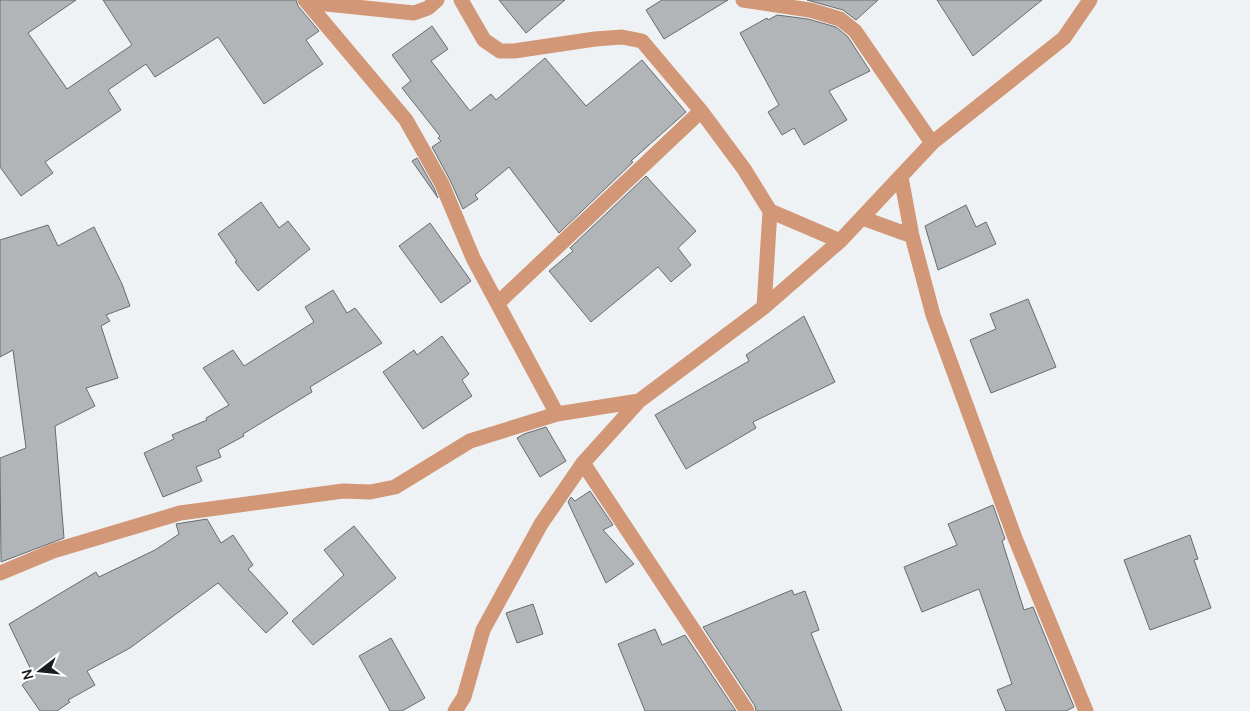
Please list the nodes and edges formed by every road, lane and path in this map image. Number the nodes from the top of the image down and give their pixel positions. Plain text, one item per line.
1 (437, 0) edge
2 (461, 0) edge
3 (743, 0) edge
4 (1090, 0) edge
5 (306, 1) edge
6 (701, 112) junction
7 (932, 143) junction
8 (901, 177) junction
9 (770, 211) junction
10 (862, 218) junction
11 (912, 236) junction
12 (840, 241) junction
13 (498, 303) junction
14 (764, 307) junction
15 (639, 400) junction
16 (557, 414) junction
17 (583, 463) junction
18 (0, 573) edge
19 (455, 711) edge
20 (747, 711) edge
21 (1086, 711) edge

1 - 5 street
2 - 6 street
3 - 7 street
4 - 7 street
5 - 13 street
6 - 9 street
6 - 13 street
7 - 8 street
8 - 10 street
8 - 11 street
9 - 12 street
9 - 14 street
10 - 11 street
10 - 12 street
11 - 21 street
12 - 14 street
13 - 16 street
14 - 15 street
15 - 16 street
15 - 17 street
16 - 18 street
17 - 19 street
17 - 20 street

